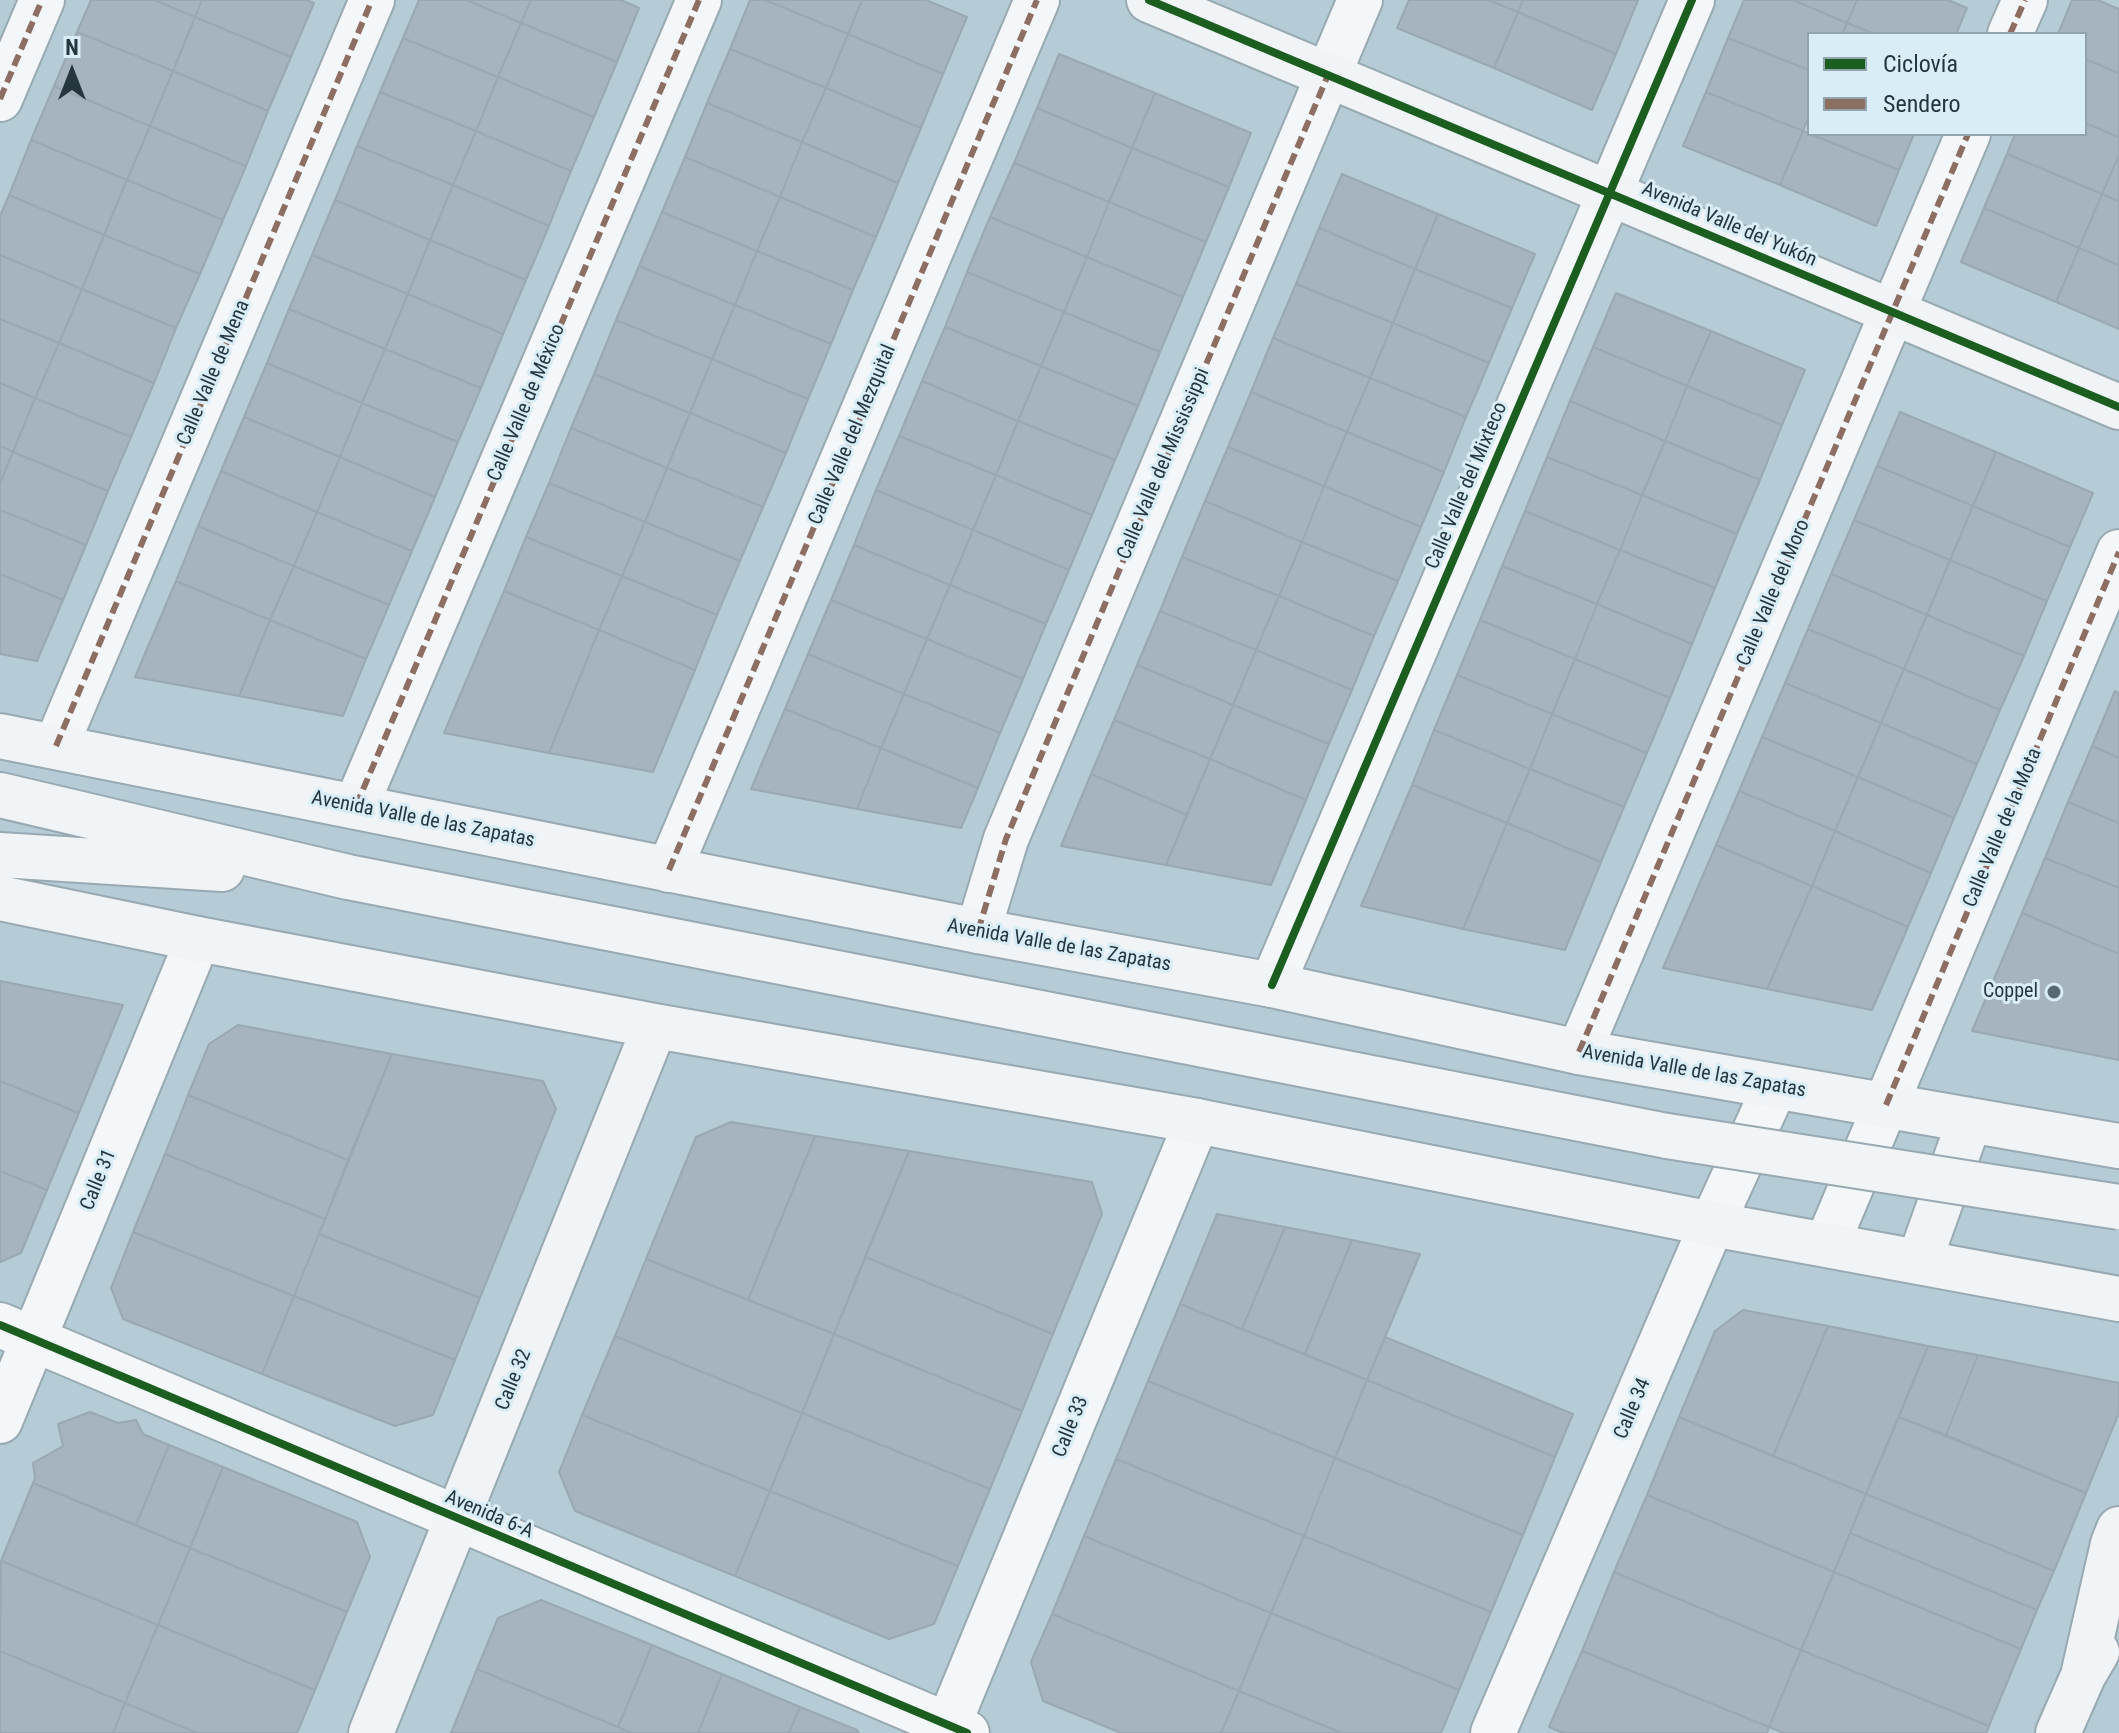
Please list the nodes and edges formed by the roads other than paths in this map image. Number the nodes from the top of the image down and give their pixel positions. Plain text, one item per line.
1 (42, 0) edge
2 (372, 0) edge
3 (699, 0) edge
4 (1037, 0) edge
5 (1149, 0) edge
6 (1360, 0) edge
7 (1692, 0) edge
8 (2025, 0) edge
9 (2011, 32) edge
10 (1328, 75) junction
11 (0, 99) edge
12 (1967, 136) edge
13 (1609, 193) junction
14 (1893, 312) junction
15 (2119, 407) edge
16 (2119, 552) edge
17 (0, 736) edge
18 (56, 746) junction
19 (0, 795) edge
20 (356, 806) junction
21 (0, 855) edge
22 (669, 870) junction
23 (348, 877) junction
24 (0, 898) edge
25 (978, 931) junction
26 (198, 939) junction
27 (1272, 985) junction
28 (655, 1026) junction
29 (1579, 1052) junction
30 (1775, 1087) junction
31 (1886, 1105) junction
32 (1197, 1121) junction
33 (1969, 1122) junction
34 (2119, 1146) edge
35 (2119, 1207) edge
36 (1712, 1224) junction
37 (1827, 1244) junction
38 (1919, 1262) junction
39 (2119, 1299) edge
40 (17, 1332) edge
41 (0, 1421) edge
42 (458, 1520) junction
43 (2119, 1529) edge
44 (2119, 1617) edge
45 (2083, 1676) junction
46 (953, 1730) edge
47 (371, 1733) edge
48 (1493, 1733) edge
49 (2058, 1733) edge

1 - 11 street
2 - 18 street, Calle Valle de Mena
3 - 20 street, Calle Valle de México
4 - 22 street, Calle Valle del Mezquital
5 - 10 main road, Avenida Valle del Yukón
6 - 10 street, Calle Valle del Mississippi
7 - 13 street, Calle Valle del Mixteco
8 - 9 street
10 - 13 main road, Avenida Valle del Yukón
10 - 25 street, Calle Valle del Mississippi
12 - 14 street, Calle Valle del Moro
13 - 14 main road, Avenida Valle del Yukón
13 - 27 street, Calle Valle del Mixteco
14 - 15 main road, Avenida Valle del Yukón
14 - 29 street, Calle Valle del Moro
16 - 31 street, Calle Valle de la Mota
17 - 18 main road, Avenida Valle de las Zapatas
18 - 20 main road, Avenida Valle de las Zapatas
19 - 23 main road
20 - 22 main road, Avenida Valle de las Zapatas
21 - 23 main road
22 - 25 main road, Avenida Valle de las Zapatas
23 - 35 main road, bridge
24 - 26 main road
25 - 27 main road, Avenida Valle de las Zapatas
26 - 28 main road
26 - 40 street, Calle 31
27 - 29 main road, Avenida Valle de las Zapatas
28 - 32 main road
28 - 42 main road, Calle 32
29 - 30 main road, Avenida Valle de las Zapatas
30 - 31 main road, Avenida Valle de las Zapatas
30 - 36 street, Calle 34
31 - 33 main road, Avenida Valle de las Zapatas
31 - 37 street, Calle Valle de la Mota
32 - 36 main road
32 - 46 street, Calle 33
33 - 34 main road, Avenida Valle de las Zapatas
33 - 38 main road
36 - 37 main road
36 - 48 street, Calle 34
37 - 38 main road
38 - 39 main road
40 - 41 street, Calle 31
40 - 42 street, Avenida 6-A
42 - 46 street, Avenida 6-A
42 - 47 main road, Calle 32
43 - 45 main road
44 - 45 main road
45 - 49 main road

